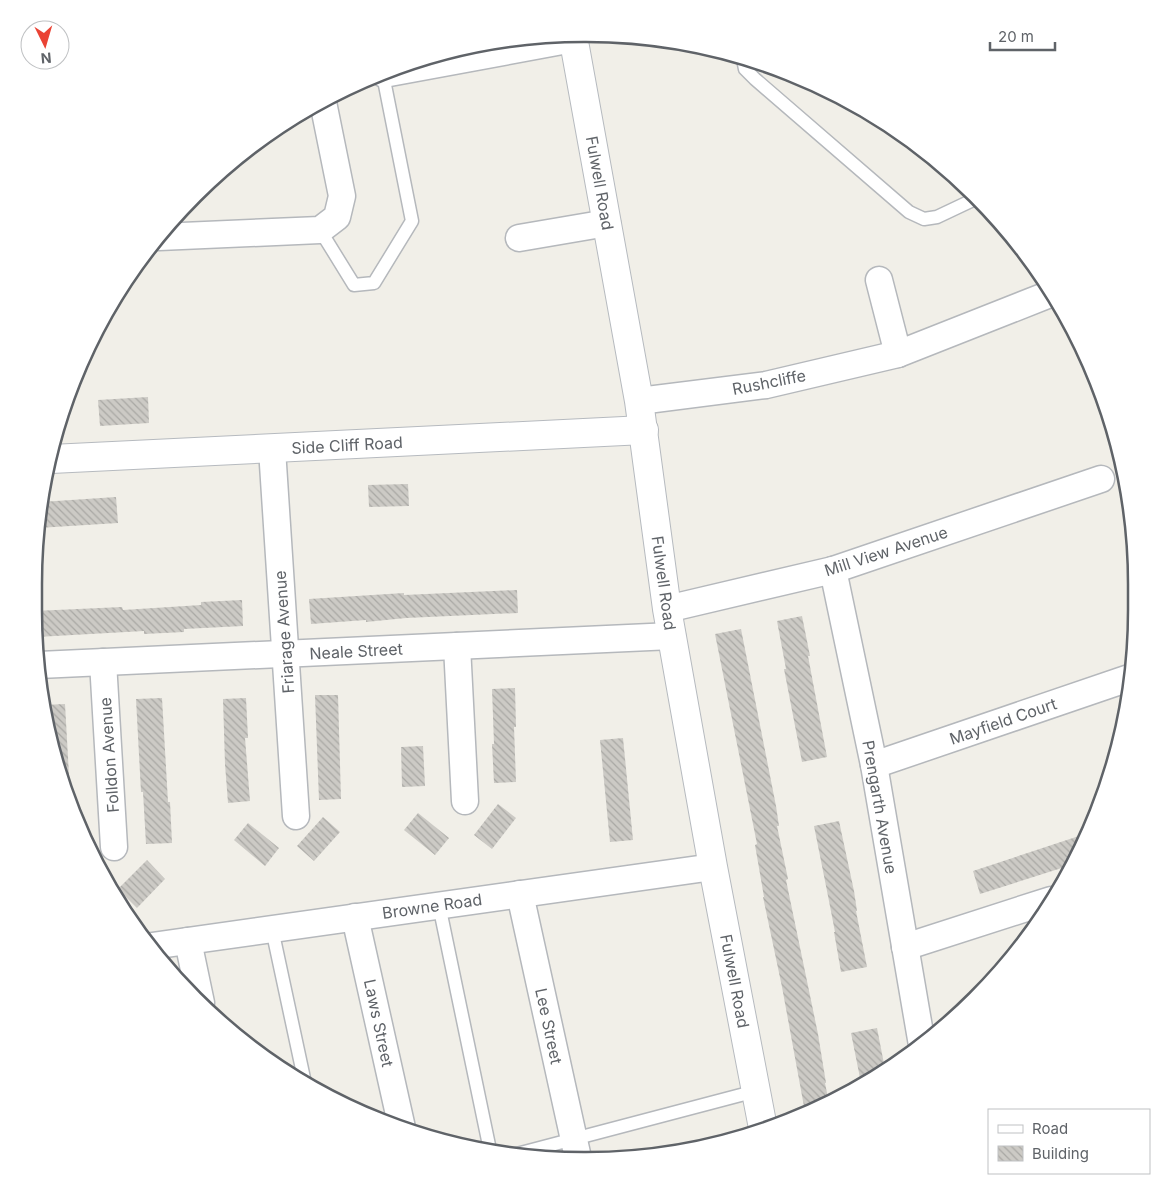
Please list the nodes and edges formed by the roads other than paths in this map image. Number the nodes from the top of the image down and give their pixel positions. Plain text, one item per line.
1 (574, 43) edge
2 (537, 45) edge
3 (424, 67) edge
4 (745, 67) edge
5 (385, 81) edge
6 (324, 109) edge
7 (970, 202) edge
8 (607, 223) junction
9 (328, 224) junction
10 (170, 236) edge
11 (519, 238) dead end
12 (879, 280) dead end
13 (1044, 296) edge
14 (898, 354) junction
15 (639, 401) junction
16 (644, 430) junction
17 (272, 449) junction
18 (58, 460) edge
19 (1101, 479) dead end
20 (833, 570) junction
21 (667, 609) junction
22 (672, 636) junction
23 (457, 646) junction
24 (285, 654) junction
25 (103, 662) junction
26 (46, 665) edge
27 (1123, 680) edge
28 (874, 765) junction
29 (465, 801) dead end
30 (296, 816) dead end
31 (114, 847) dead end
32 (713, 867) junction
33 (520, 894) junction
34 (1040, 904) edge
35 (439, 905) junction
36 (356, 917) junction
37 (272, 929) junction
38 (188, 941) junction
39 (160, 945) edge
40 (905, 947) junction
41 (198, 990) edge
42 (920, 1035) edge
43 (303, 1072) edge
44 (756, 1091) junction
45 (400, 1119) edge
46 (762, 1122) edge
47 (488, 1143) edge
48 (576, 1148) edge
49 (557, 1150) edge

1 - 8 street, Fulwell Road
2 - 3 street
4 - 7 lane
5 - 9 lane
6 - 9 street
8 - 11 street
8 - 15 street, Fulwell Road
9 - 10 street
12 - 14 street
13 - 14 street, Rushcliffe
14 - 15 street, Rushcliffe
15 - 16 street, Fulwell Road
16 - 17 street, Side Cliff Road
16 - 21 street, Fulwell Road
17 - 18 street, Side Cliff Road
17 - 24 street, Friarage Avenue
19 - 20 street, Mill View Avenue
20 - 21 street, Mill View Avenue
20 - 28 street, Prengarth Avenue
21 - 22 street, Fulwell Road
22 - 23 street, Neale Street
22 - 32 street, Fulwell Road
23 - 24 street, Neale Street
23 - 29 street
24 - 25 street, Neale Street
24 - 30 street, Friarage Avenue
25 - 26 street, Neale Street
25 - 31 street, Folldon Avenue
27 - 28 street, Mayfield Court
28 - 40 street, Prengarth Avenue
32 - 33 street, Browne Road
32 - 44 street, Fulwell Road
33 - 35 street, Browne Road
33 - 48 street, Lee Street
34 - 40 street
35 - 36 street, Browne Road
35 - 47 lane
36 - 37 street, Browne Road
36 - 45 street, Laws Street
37 - 38 street, Browne Road
37 - 43 lane
38 - 39 street, Browne Road
38 - 41 street
40 - 42 street, Prengarth Avenue
44 - 46 street, Fulwell Road
44 - 48 lane
48 - 49 lane

